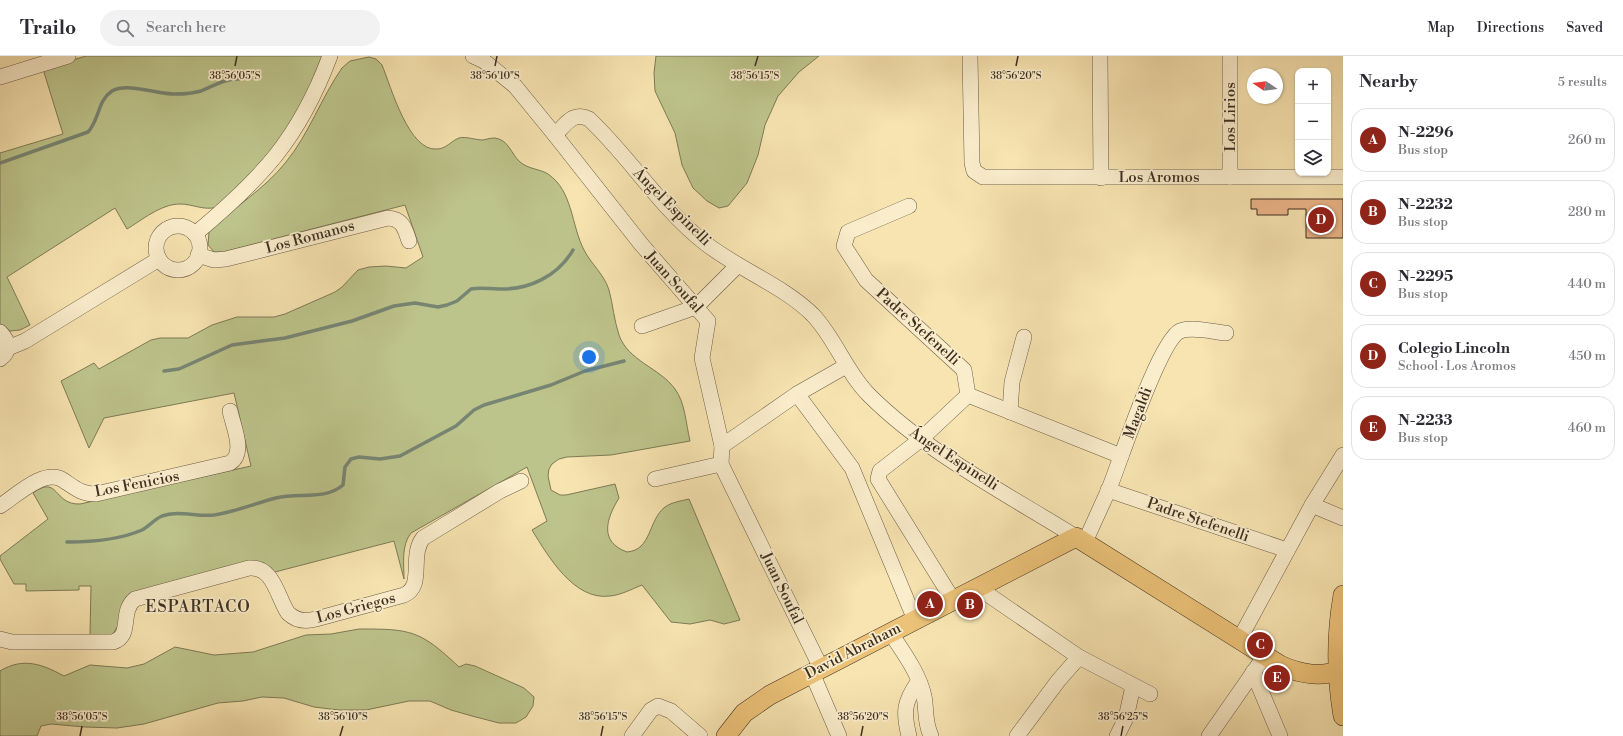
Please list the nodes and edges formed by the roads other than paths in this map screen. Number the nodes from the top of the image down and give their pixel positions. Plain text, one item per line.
1 (68, 56) edge
2 (330, 56) edge
3 (473, 56) edge
4 (970, 56) edge
5 (1100, 56) edge
6 (1230, 56) edge
7 (0, 76) edge
8 (555, 135) junction
9 (1230, 177) junction
10 (1343, 177) edge
11 (1101, 178) junction
12 (909, 206) dead end
13 (195, 234) junction
14 (409, 241) dead end
15 (198, 255) junction
16 (159, 259) junction
17 (737, 266) junction
18 (696, 307) junction
19 (642, 326) dead end
20 (0, 332) edge
21 (1226, 333) dead end
22 (1024, 337) dead end
23 (4, 354) edge
24 (846, 366) junction
25 (797, 394) junction
26 (968, 395) junction
27 (230, 411) dead end
28 (1010, 412) junction
29 (920, 440) junction
30 (722, 446) junction
31 (1343, 455) edge
32 (1121, 456) junction
33 (721, 464) junction
34 (655, 479) dead end
35 (521, 481) dead end
36 (1108, 490) junction
37 (1312, 504) junction
38 (0, 506) edge
39 (1343, 518) edge
40 (1081, 539) junction
41 (1287, 550) junction
42 (977, 588) junction
43 (1343, 595) edge
44 (953, 600) junction
45 (915, 620) junction
46 (890, 632) junction
47 (0, 639) edge
48 (1239, 640) junction
49 (1079, 657) junction
50 (1264, 657) junction
51 (816, 670) junction
52 (1340, 671) edge
53 (1253, 672) junction
54 (918, 682) junction
55 (1133, 686) junction
56 (1150, 694) dead end
57 (1343, 716) edge
58 (632, 736) edge
59 (700, 736) edge
60 (726, 736) edge
61 (839, 736) edge
62 (909, 736) edge
63 (931, 736) edge
64 (1017, 736) edge
65 (1118, 736) edge
66 (1209, 736) edge
67 (1280, 736) edge

1 - 7 street
2 - 13 street
3 - 8 street, Juan Soufal
4 - 11 street, Los Aromos
5 - 11 street
6 - 9 street, Los Lirios
8 - 17 street, Ángel Espinelli
8 - 18 street, Juan Soufal
9 - 10 street, Los Aromos
9 - 11 street, Los Aromos
12 - 26 street, Padre Stefenelli
13 - 15 street
13 - 16 street
14 - 15 street, Los Romanos
15 - 16 street
16 - 23 street
17 - 18 street
17 - 24 street, Ángel Espinelli
18 - 19 street
18 - 30 street, Juan Soufal
20 - 23 street
21 - 32 street, Magaldi
22 - 28 street
24 - 25 street
24 - 29 street, Ángel Espinelli
25 - 30 street
25 - 45 street
26 - 28 street
26 - 29 street
27 - 38 street, Los Fenicios
28 - 32 street
29 - 40 street, Ángel Espinelli
29 - 44 street
30 - 33 street, Juan Soufal
31 - 37 street
32 - 36 street, Magaldi
33 - 34 street
33 - 51 street, Juan Soufal
35 - 47 street, Los Griegos
36 - 40 street, Magaldi
36 - 41 street, Padre Stefenelli
37 - 39 street
37 - 41 street
40 - 42 main road, David Abraham
40 - 48 main road, Ángel Espinelli
41 - 48 street
42 - 44 main road, David Abraham
42 - 49 street
43 - 52 main road
44 - 45 main road, David Abraham
45 - 46 main road, David Abraham
46 - 51 main road, David Abraham
46 - 54 street
48 - 50 main road, Ángel Espinelli
49 - 55 street
49 - 64 street
50 - 52 main road, Ángel Espinelli
50 - 53 street
51 - 60 main road, David Abraham
51 - 61 street, Juan Soufal
52 - 57 main road
53 - 66 street
53 - 67 street
54 - 62 street
54 - 63 street
55 - 56 street
55 - 65 street
58 - 59 street

